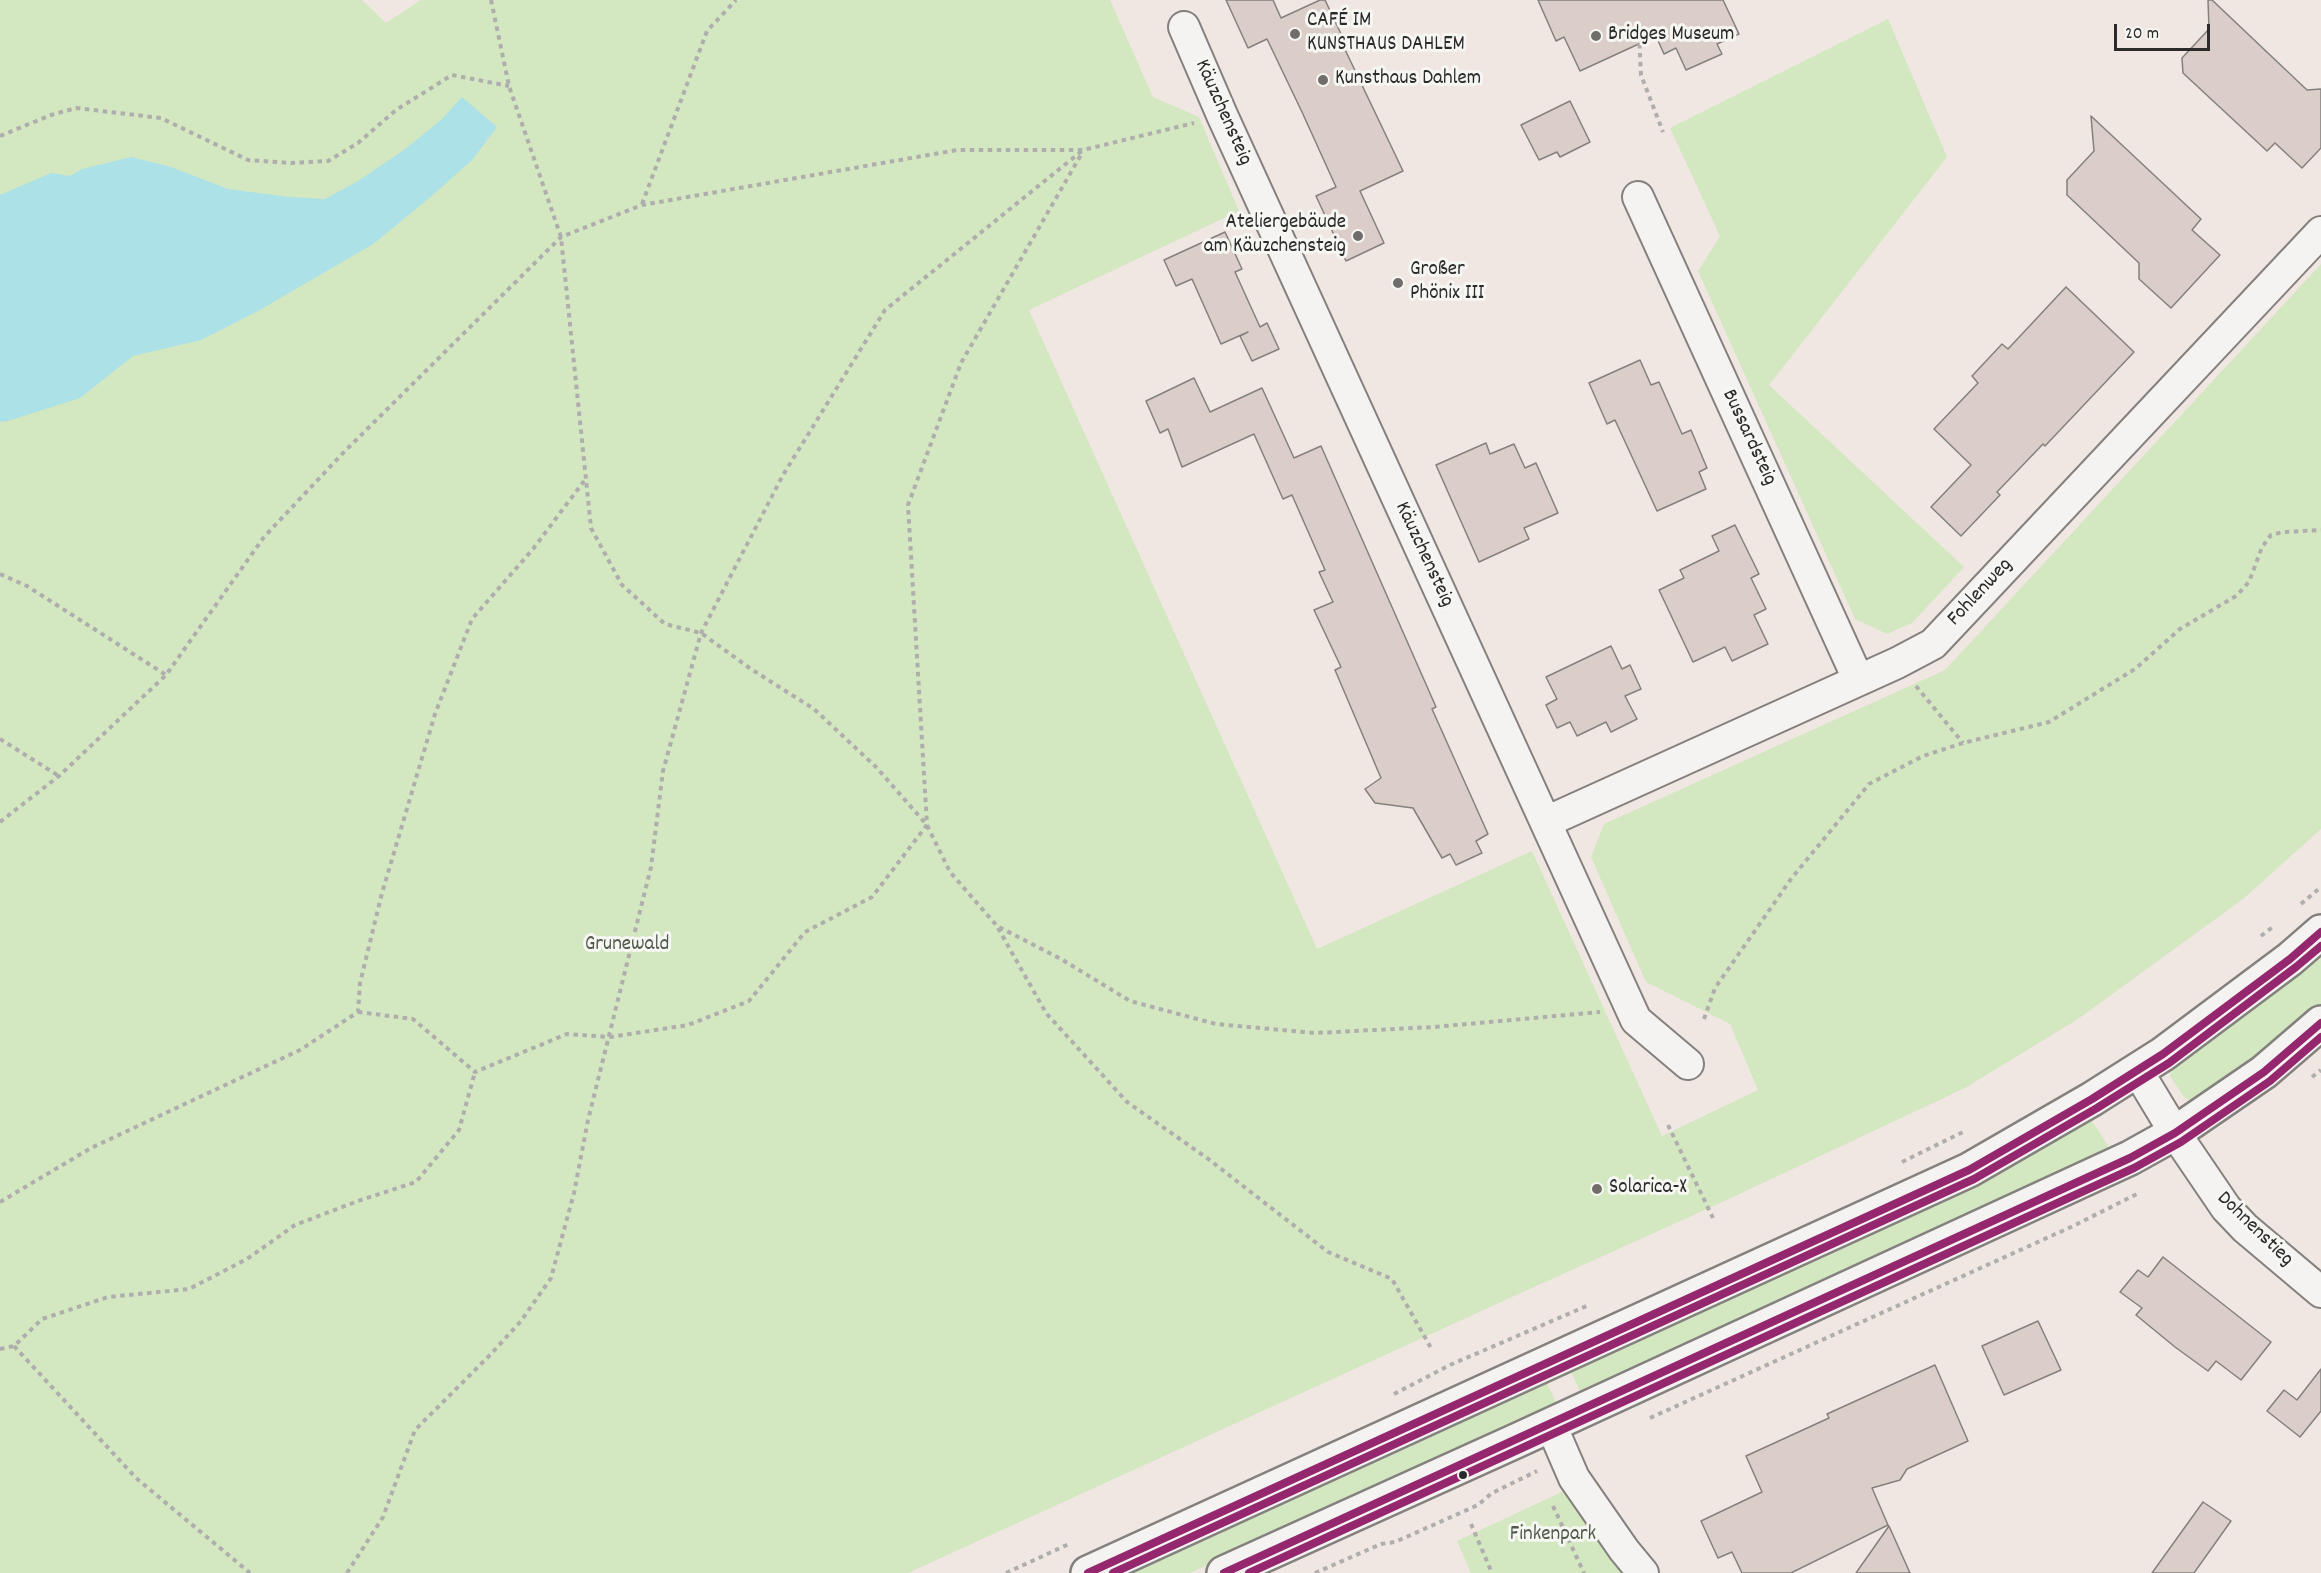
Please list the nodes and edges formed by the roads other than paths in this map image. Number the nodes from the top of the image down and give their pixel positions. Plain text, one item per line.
1 (1184, 27) dead end
2 (1638, 197) dead end
3 (2321, 232) edge
4 (1858, 679) junction
5 (1546, 822) junction
6 (2321, 932) edge
7 (2321, 1023) edge
8 (1688, 1064) dead end
9 (2137, 1070) junction
10 (2175, 1133) junction
11 (2321, 1292) edge
12 (1551, 1425) junction
13 (1088, 1573) edge
14 (1224, 1573) edge
15 (1643, 1573) edge

1 - 5 street, Käuzchensteig
2 - 4 street, Bussardsteig
3 - 4 street, Fohlenweg
4 - 5 street, Fohlenweg
5 - 8 street, Käuzchensteig
6 - 9 main road
7 - 10 main road
9 - 10 street, Dohnenstieg
9 - 13 main road
10 - 11 street, Dohnenstieg
10 - 12 main road
12 - 14 main road
12 - 15 street

